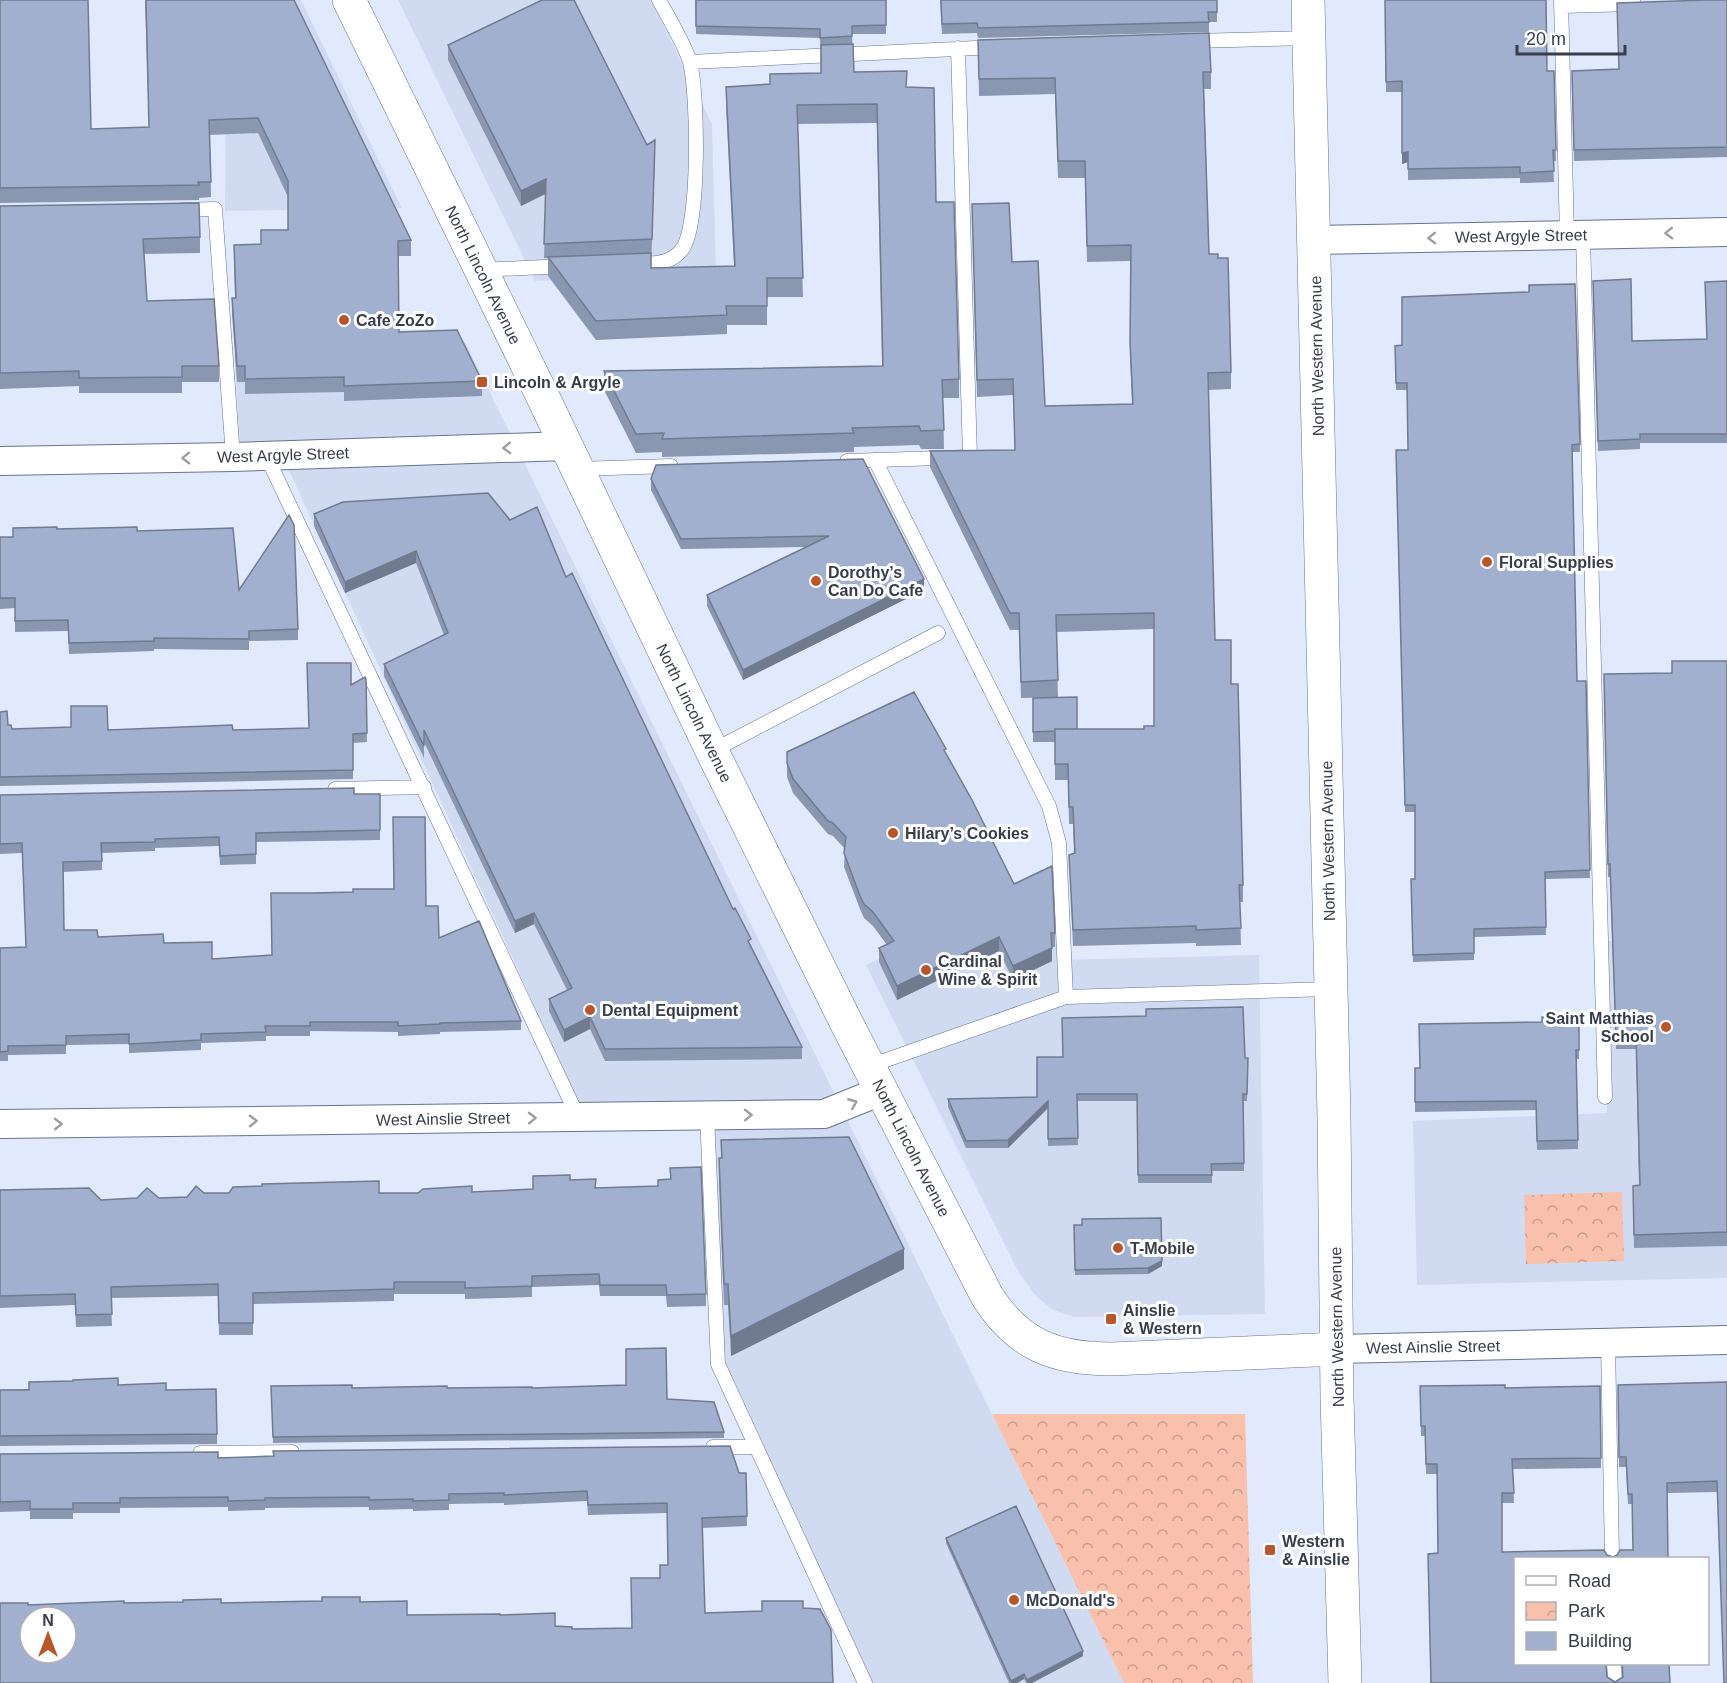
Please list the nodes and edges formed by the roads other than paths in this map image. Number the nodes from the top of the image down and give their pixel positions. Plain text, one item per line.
1 (349, 0) edge
2 (659, 0) edge
3 (1308, 0) edge
4 (1561, 3) edge
5 (1644, 3) edge
6 (1309, 38) junction
7 (1180, 42) edge
8 (1005, 47) edge
9 (958, 48) junction
10 (690, 62) junction
11 (167, 210) edge
12 (1727, 232) edge
13 (1575, 235) junction
14 (1314, 240) junction
15 (619, 264) edge
16 (584, 266) edge
17 (480, 270) junction
18 (266, 455) junction
19 (233, 457) junction
20 (571, 458) junction
21 (875, 460) junction
22 (0, 461) edge
23 (829, 461) edge
24 (680, 466) edge
25 (938, 633) dead end
26 (712, 751) junction
27 (424, 787) junction
28 (318, 789) edge
29 (1331, 989) junction
30 (1066, 997) junction
31 (875, 1079) junction
32 (1605, 1097) dead end
33 (707, 1115) junction
34 (578, 1117) junction
35 (0, 1124) edge
36 (1727, 1340) edge
37 (1608, 1342) junction
38 (1337, 1349) junction
39 (1104, 1359) joint
40 (756, 1447) junction
41 (696, 1448) edge
42 (300, 1452) edge
43 (192, 1453) edge
44 (1612, 1557) edge
45 (1614, 1665) edge
46 (865, 1683) edge
47 (1345, 1683) edge
48 (1615, 1683) edge

1 - 17 main road, North Lincoln Avenue
2 - 10 lane
3 - 6 main road, North Western Avenue
4 - 5 lane
4 - 13 lane
6 - 7 lane
6 - 14 main road, North Western Avenue
8 - 9 lane
9 - 10 lane
9 - 21 lane
10 - 15 lane
11 - 19 lane
12 -> 13 street, West Argyle Street
13 -> 14 street, West Argyle Street
13 - 32 lane
14 - 29 main road, North Western Avenue
16 - 17 lane
17 - 20 main road, North Lincoln Avenue
18 - 19 street, West Argyle Street
20 -> 18 street, West Argyle Street
18 - 27 lane
19 -> 22 street, West Argyle Street
20 - 24 lane
20 - 26 main road, North Lincoln Avenue
21 - 23 lane
21 - 30 lane
25 - 26 lane
26 - 31 main road, North Lincoln Avenue
27 - 28 lane
27 - 34 lane
29 - 30 lane
29 - 38 main road, North Western Avenue
30 - 31 lane
33 -> 31 street, West Ainslie Street
31 - 39 main road, North Lincoln Avenue
33 - 34 street, West Ainslie Street
33 - 40 lane
35 -> 34 street, West Ainslie Street
36 - 37 street, West Ainslie Street
37 - 38 street, West Ainslie Street
37 - 44 lane
38 - 39 main road, West Ainslie Street
38 - 47 main road, North Western Avenue
40 - 41 lane
40 - 46 lane
42 - 43 lane
45 - 48 lane

